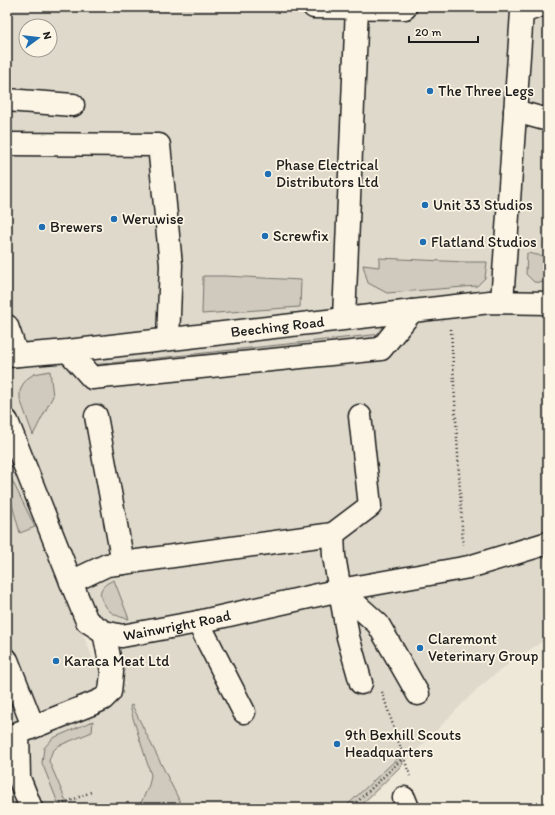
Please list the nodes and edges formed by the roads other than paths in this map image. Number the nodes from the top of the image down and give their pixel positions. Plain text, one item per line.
1 (314, 7) edge
2 (357, 7) edge
3 (537, 7) edge
4 (542, 7) edge
5 (405, 8) edge
6 (548, 10) edge
7 (7, 100) edge
8 (73, 105) dead end
9 (515, 111) junction
10 (548, 120) edge
11 (7, 144) edge
12 (502, 302) junction
13 (548, 303) edge
14 (412, 311) junction
15 (344, 318) junction
16 (7, 326) edge
17 (168, 339) junction
18 (68, 351) junction
19 (12, 356) edge
20 (96, 416) dead end
21 (360, 416) dead end
22 (8, 428) edge
23 (333, 534) junction
24 (548, 543) edge
25 (123, 563) junction
26 (71, 582) junction
27 (340, 590) junction
28 (198, 622) junction
29 (104, 632) junction
30 (7, 660) edge
31 (371, 686) road end
32 (418, 694) dead end
33 (244, 712) dead end
34 (33, 726) junction
35 (31, 808) edge

1 - 2 street
2 - 5 street
2 - 15 street
3 - 9 street
4 - 6 street
7 - 8 street
9 - 10 street
9 - 12 street
11 - 17 street
12 - 13 street, Beeching Road
12 - 14 street, Beeching Road
14 - 15 street, Beeching Road
14 - 18 street
15 - 17 street, Beeching Road
16 - 19 street
17 - 18 street, Beeching Road
18 - 19 street, Beeching Road
20 - 25 street
21 - 23 street
22 - 26 street, Wainwright Road
23 - 25 street
23 - 27 street
24 - 27 street, Wainwright Road
25 - 26 street
26 - 29 street, Wainwright Road
27 - 28 street, Wainwright Road
27 - 31 street
27 - 32 street
28 - 29 street, Wainwright Road
28 - 33 street
29 - 34 street
30 - 34 street
34 - 35 street

